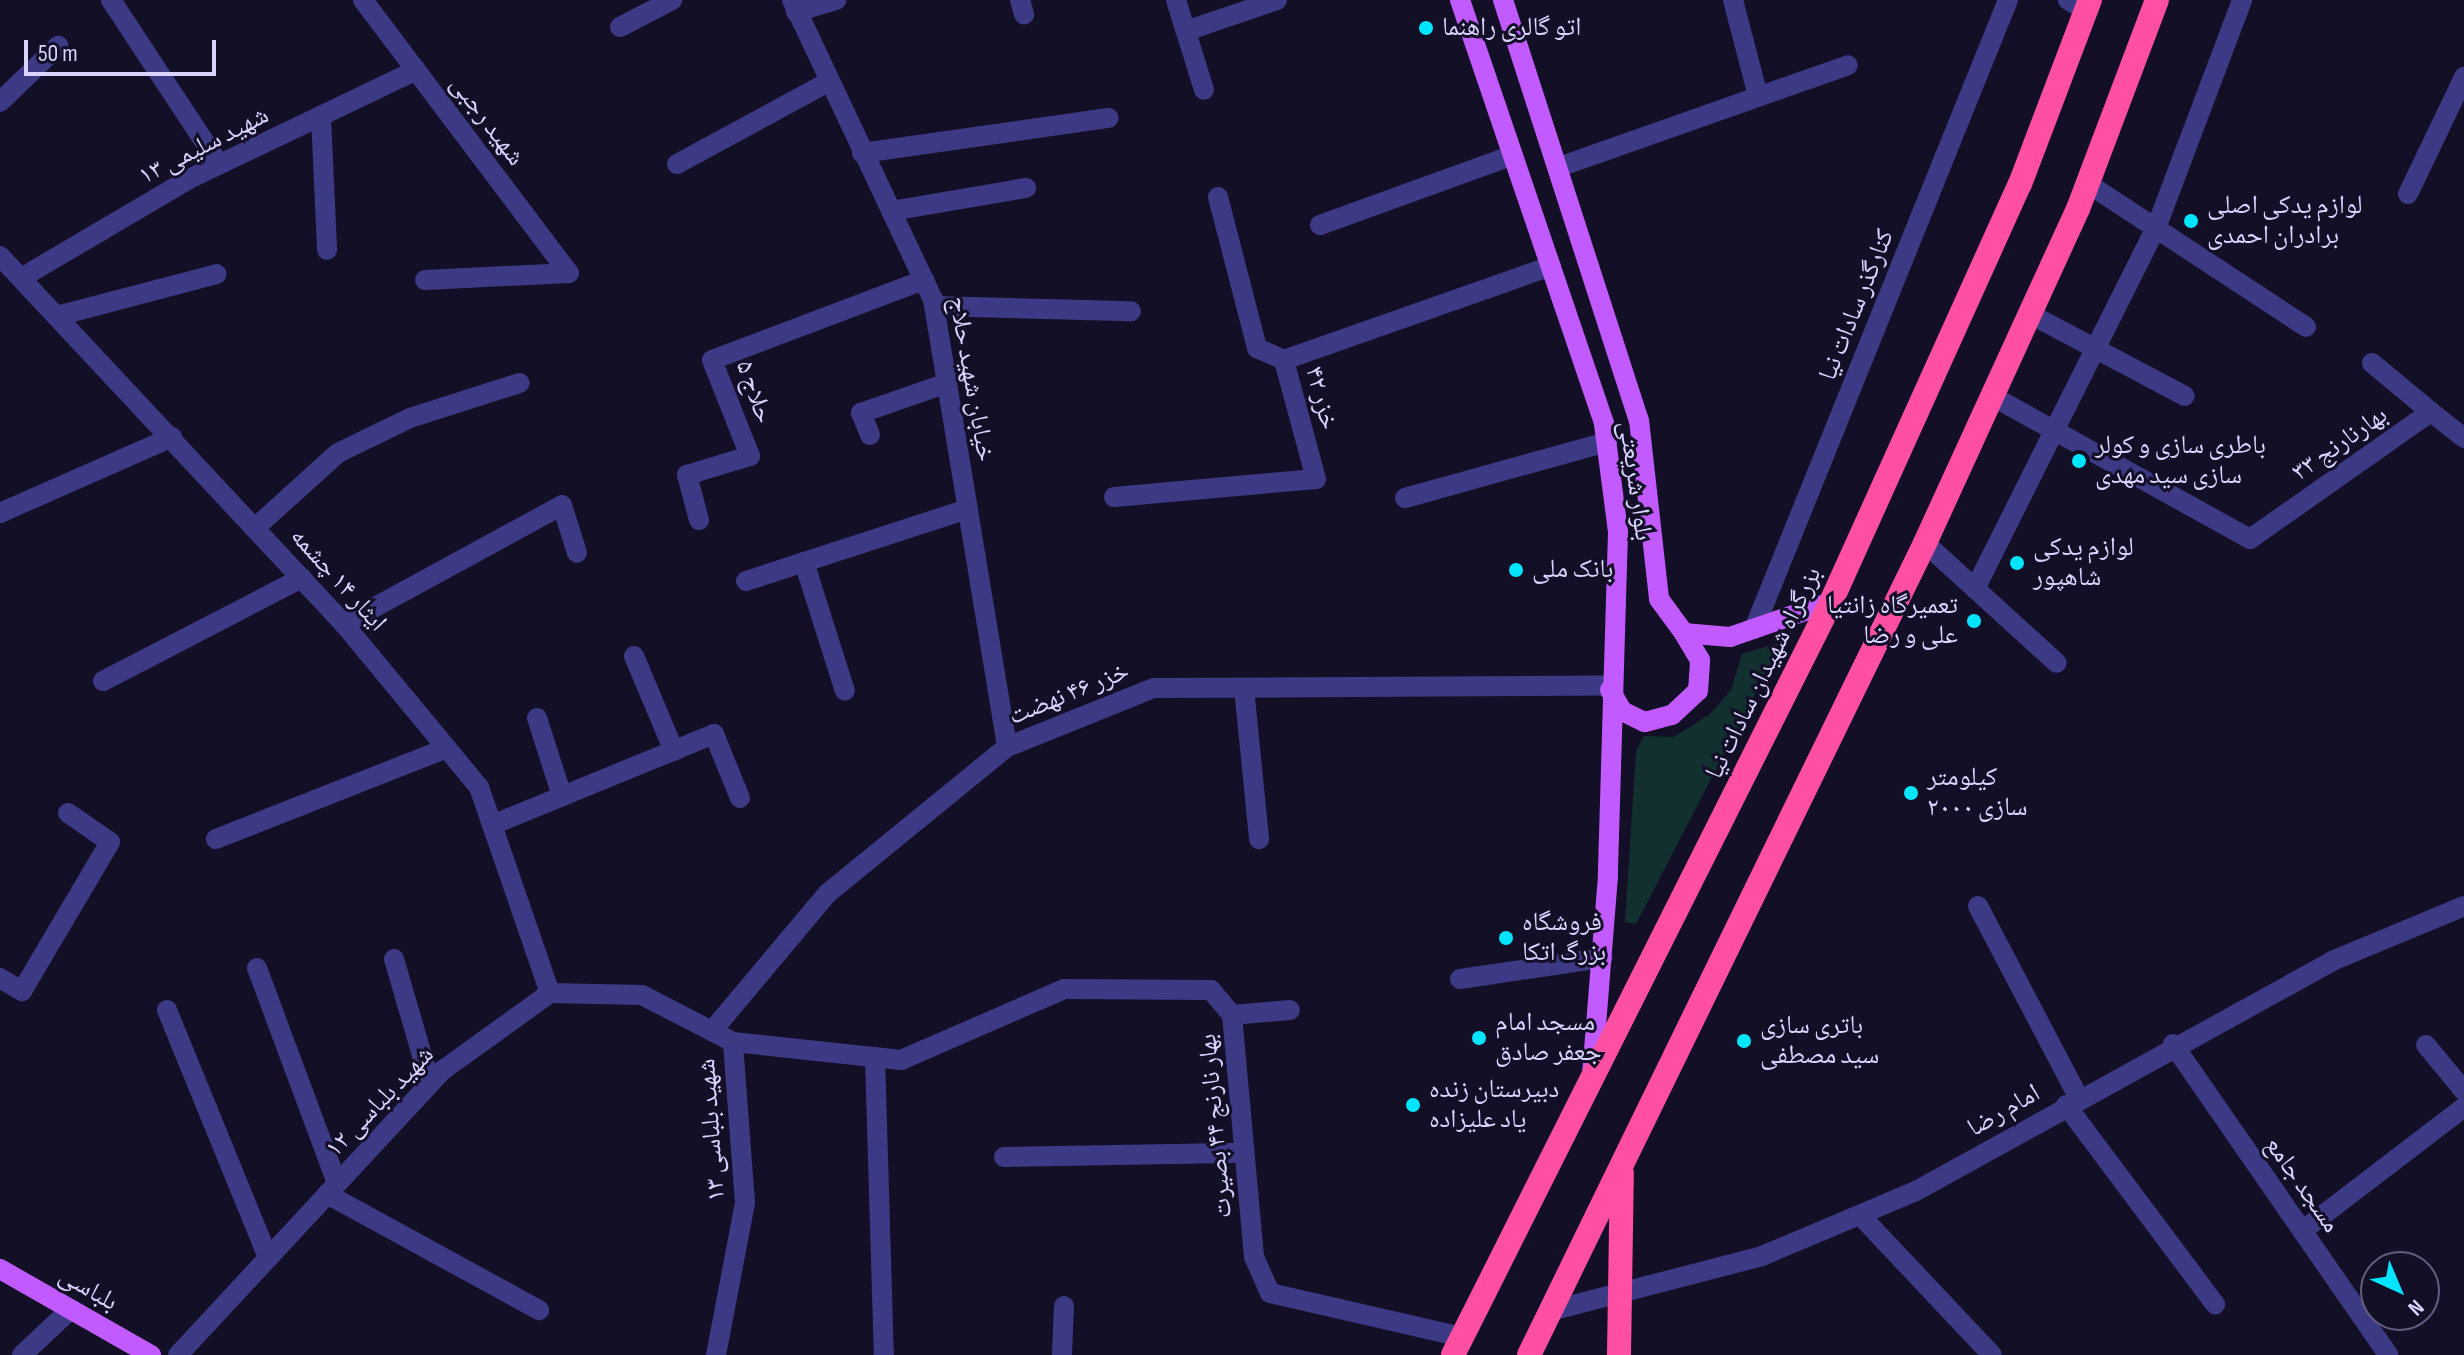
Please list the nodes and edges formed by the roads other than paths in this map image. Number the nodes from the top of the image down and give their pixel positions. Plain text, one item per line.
1 (111, 0) edge
2 (363, 0) edge
3 (672, 0) edge
4 (836, 0) edge
5 (1176, 0) edge
6 (1277, 0) edge
7 (1460, 0) edge
8 (1503, 0) edge
9 (1733, 0) edge
10 (2008, 0) edge
11 (2157, 0) edge
12 (2242, 0) edge
13 (2082, 4) edge
14 (794, 6) edge
15 (620, 27) dead end
16 (1186, 31) junction
17 (58, 46) dead end
18 (1848, 65) dead end
19 (416, 70) junction
20 (2464, 77) edge
21 (828, 82) junction
22 (1204, 90) dead end
23 (1758, 96) junction
24 (0, 102) edge
25 (321, 116) junction
26 (1109, 118) dead end
27 (862, 153) junction
28 (1513, 155) junction
29 (219, 164) junction
30 (677, 164) dead end
31 (1559, 167) junction
32 (2087, 183) junction
33 (1026, 188) dead end
34 (2408, 194) dead end
35 (1218, 197) dead end
36 (891, 211) junction
37 (1320, 225) dead end
38 (2156, 228) junction
39 (327, 250) dead end
40 (0, 256) edge
41 (1551, 266) junction
42 (217, 274) dead end
43 (21, 278) junction
44 (425, 280) dead end
45 (924, 280) junction
46 (934, 306) junction
47 (1131, 311) dead end
48 (2030, 314) junction
49 (57, 316) junction
50 (2306, 327) dead end
51 (2097, 349) junction
52 (1284, 360) junction
53 (2372, 363) dead end
54 (520, 383) dead end
55 (947, 383) junction
56 (1992, 396) junction
57 (2185, 396) dead end
58 (2431, 412) junction
59 (2052, 430) junction
60 (870, 435) dead end
61 (172, 437) junction
62 (2464, 438) edge
63 (1607, 442) junction
64 (1114, 497) dead end
65 (1405, 498) dead end
66 (968, 509) junction
67 (0, 513) edge
68 (699, 520) dead end
69 (256, 527) junction
70 (1925, 543) junction
71 (577, 553) dead end
72 (804, 562) junction
73 (302, 578) junction
74 (746, 581) dead end
75 (1975, 589) junction
76 (1831, 602) junction
77 (344, 624) junction
78 (1754, 629) junction
79 (1684, 633) junction
80 (634, 656) dead end
81 (2057, 663) dead end
82 (103, 681) dead end
83 (1609, 686) junction
84 (1244, 688) junction
85 (845, 691) dead end
86 (537, 718) dead end
87 (1007, 747) junction
88 (447, 748) junction
89 (674, 751) junction
90 (562, 796) junction
91 (740, 798) dead end
92 (68, 813) dead end
93 (492, 825) junction
94 (216, 839) dead end
95 (1259, 839) dead end
96 (1978, 906) dead end
97 (2464, 906) edge
98 (1602, 958) junction
99 (394, 959) dead end
100 (257, 968) dead end
101 (0, 978) edge
102 (1460, 979) dead end
103 (550, 993) junction
104 (167, 1010) dead end
105 (1290, 1010) dead end
106 (1232, 1015) junction
107 (712, 1031) junction
108 (733, 1042) junction
109 (2173, 1044) junction
110 (2426, 1045) dead end
111 (875, 1057) junction
112 (430, 1083) junction
113 (1591, 1086) junction
114 (2464, 1091) edge
115 (2073, 1102) junction
116 (2464, 1107) edge
117 (1244, 1153) junction
118 (1004, 1157) dead end
119 (1622, 1165) junction
120 (332, 1189) junction
121 (1860, 1215) junction
122 (2302, 1231) junction
123 (268, 1258) junction
124 (0, 1269) edge
125 (1621, 1298) junction
126 (2215, 1304) dead end
127 (1064, 1306) dead end
128 (71, 1309) junction
129 (539, 1310) dead end
130 (1550, 1311) junction
131 (1457, 1346) edge
132 (22, 1355) edge
133 (151, 1355) edge
134 (178, 1355) edge
135 (716, 1355) edge
136 (884, 1355) edge
137 (1062, 1355) edge
138 (1529, 1355) edge
139 (1619, 1355) edge
140 (1992, 1355) edge
141 (2388, 1355) edge

1 - 29 street
2 - 19 street, شهید رجبی
3 - 15 street
4 - 14 street
5 - 16 street
6 - 16 street
7 - 28 main road, بلوار شریعتی
8 - 31 main road, بلوار شریعتی
9 - 23 street
10 - 78 street, کنارگذر سادات نیا
11 - 32 highway
12 - 38 street
13 - 76 highway, بزرگراه شهیدان سادات نیا
14 - 21 street, خیابان شهید حلاج
16 - 22 street
17 - 24 street
18 - 23 street
19 - 25 street, شهید سلیمی ۱۳
19 - 44 street, شهید رجبی
20 - 34 street
21 - 27 street, خیابان شهید حلاج
21 - 30 street
23 - 31 street
25 - 29 street, شهید سلیمی ۱۳
25 - 39 street
26 - 27 street
27 - 36 street, خیابان شهید حلاج
28 - 37 street
28 - 41 main road, بلوار شریعتی
29 - 43 street, شهید سلیمی ۱۳
31 - 79 main road, بلوار شریعتی
32 - 38 street
32 - 48 highway
33 - 36 street
35 - 52 street
36 - 45 street, خیابان شهید حلاج
38 - 50 street
38 - 51 street
40 - 43 street, ایثار ۱۴ چشمه
41 - 52 street, خزر ۴۲
41 - 63 main road, بلوار شریعتی
42 - 49 street
43 - 49 street, ایثار ۱۴ چشمه
45 - 46 street, خیابان شهید حلاج
45 - 68 street, حلاج ۵
46 - 47 street
46 - 55 street, خیابان شهید حلاج
48 - 51 street
48 - 56 highway
49 - 61 street, ایثار ۱۴ چشمه
51 - 57 street
51 - 59 street
52 - 64 street, خزر ۴۲
53 - 58 street
54 - 69 street
55 - 60 street
55 - 66 street, خیابان شهید حلاج
56 - 59 street, بهارنارنج ۳۳
56 - 70 highway
58 - 59 street, بهارنارنج ۳۳
58 - 62 street
59 - 75 street
61 - 67 street
61 - 69 street, ایثار ۱۴ چشمه
63 - 65 street
63 - 83 main road, بلوار شریعتی
66 - 72 street
66 - 87 street, خیابان شهید حلاج
69 - 73 street, ایثار ۱۴ چشمه
70 - 75 street
70 - 119 highway
71 - 77 street
72 - 74 street
72 - 85 street
73 - 77 street, ایثار ۱۴ چشمه
73 - 82 street
75 - 81 street
76 - 78 main road
76 - 113 highway, بزرگراه شهیدان سادات نیا
77 - 88 street, ایثار ۱۴ چشمه
78 - 79 main road
79 - 83 main road, بلوار شریعتی
80 - 89 street
83 - 84 street, خزر ۴۶ نهضت
83 - 98 main road, بلوار شریعتی
84 - 87 street, خزر ۴۶ نهضت
84 - 95 street
86 - 90 street
87 - 107 street, خزر ۴۶ نهضت
88 - 93 street, ایثار ۱۴ چشمه
88 - 94 street
89 - 90 street
89 - 91 street
90 - 93 street
92 - 101 street
93 - 103 street, ایثار ۱۴ چشمه
96 - 115 street
97 - 109 street, امام رضا
98 - 102 street
98 - 113 main road, بلوار شریعتی
99 - 112 street
100 - 120 street
103 - 107 street
103 - 112 street, شهید بلباسی ١٢
104 - 123 street
105 - 106 street
106 - 111 street, بهار نارنج ۴۴ بصیرت
106 - 117 street, بهار نارنج ۴۴ بصیرت
107 - 108 street, بهار نارنج ۴۴ بصیرت
108 - 111 street, بهار نارنج ۴۴ بصیرت
108 - 135 street, شهید بلباسی ١٣
109 - 115 street, امام رضا
109 - 122 street, مسجد جامع
110 - 114 street
111 - 136 street
112 - 120 street, شهید بلباسی ١٢
113 - 131 highway, بزرگراه شهیدان سادات نیا
115 - 121 street, امام رضا
115 - 126 street
116 - 122 street
117 - 118 street
117 - 131 street, بهار نارنج ۴۴ بصیرت
119 - 125 highway
119 - 130 highway
120 - 123 street, شهید بلباسی ١٢
120 - 129 street
121 - 125 street, امام رضا
121 - 140 street
122 - 141 street, مسجد جامع
123 - 134 street, شهید بلباسی ١٢
124 - 128 main road, بلباسی
125 - 130 street, امام رضا
125 - 139 highway
127 - 137 street
128 - 132 street
128 - 133 main road, بلباسی
130 - 138 highway

